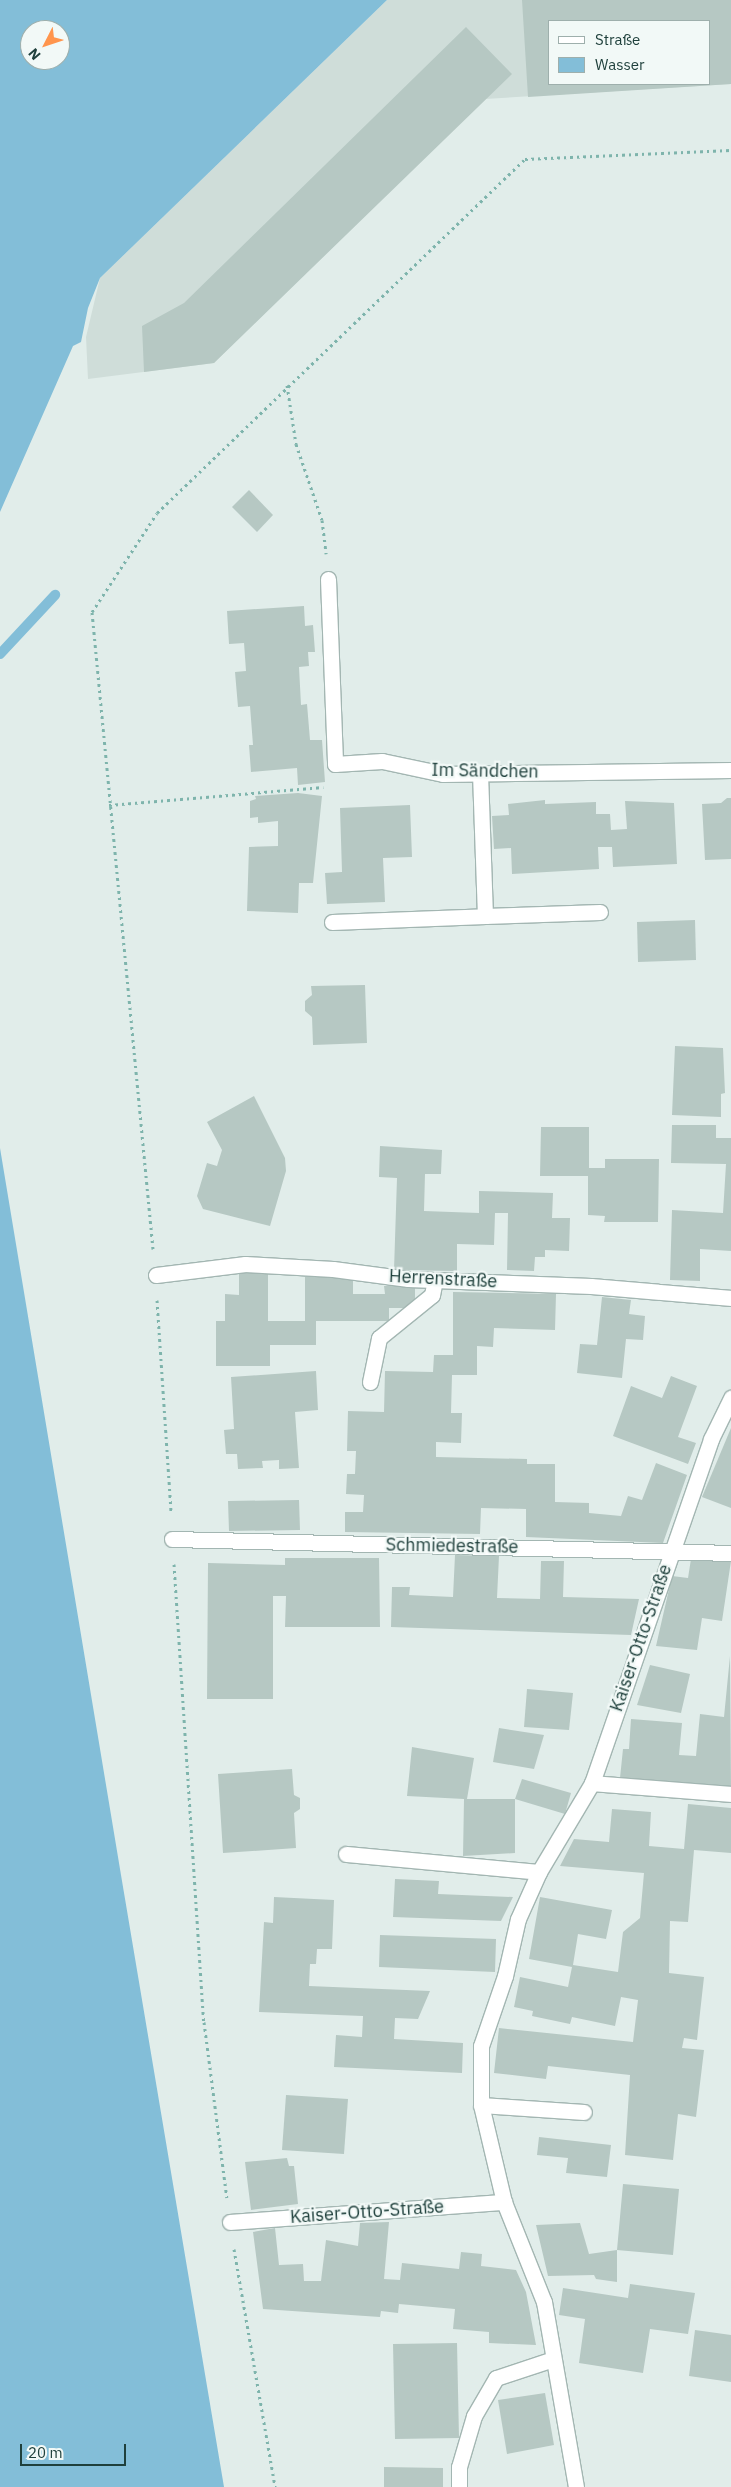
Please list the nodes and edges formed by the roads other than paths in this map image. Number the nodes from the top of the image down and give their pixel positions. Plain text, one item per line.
1 (328, 580) road end
2 (731, 770) edge
3 (480, 773) junction
4 (600, 912) dead end
5 (485, 916) junction
6 (332, 922) dead end
7 (156, 1275) dead end
8 (435, 1280) junction
9 (731, 1298) edge
10 (370, 1382) dead end
11 (731, 1398) edge
12 (172, 1539) dead end
13 (671, 1551) junction
14 (731, 1553) edge
15 (592, 1783) junction
16 (731, 1794) edge
17 (346, 1854) dead end
18 (539, 1872) junction
19 (482, 2105) junction
20 (584, 2112) dead end
21 (504, 2202) junction
22 (230, 2222) dead end
23 (553, 2359) junction
24 (459, 2487) edge
25 (576, 2487) edge

1 - 3 street, Im Sändchen
2 - 3 street, Im Sändchen
3 - 5 street
4 - 5 street
5 - 6 street
7 - 8 street, Herrenstraße
8 - 9 street, Herrenstraße
8 - 10 street
11 - 13 street, Kaiser-Otto-Straße
12 - 13 street, Schmiedestraße
13 - 14 street, Schmiedestraße
13 - 15 street, Kaiser-Otto-Straße
15 - 16 street
15 - 18 street, Kaiser-Otto-Straße
17 - 18 street
18 - 19 street, Kaiser-Otto-Straße
19 - 20 street
19 - 21 street, Kaiser-Otto-Straße
21 - 22 street, Kaiser-Otto-Straße
21 - 23 street, Kaiser-Otto-Straße
23 - 24 street
23 - 25 street, Kaiser-Otto-Straße

